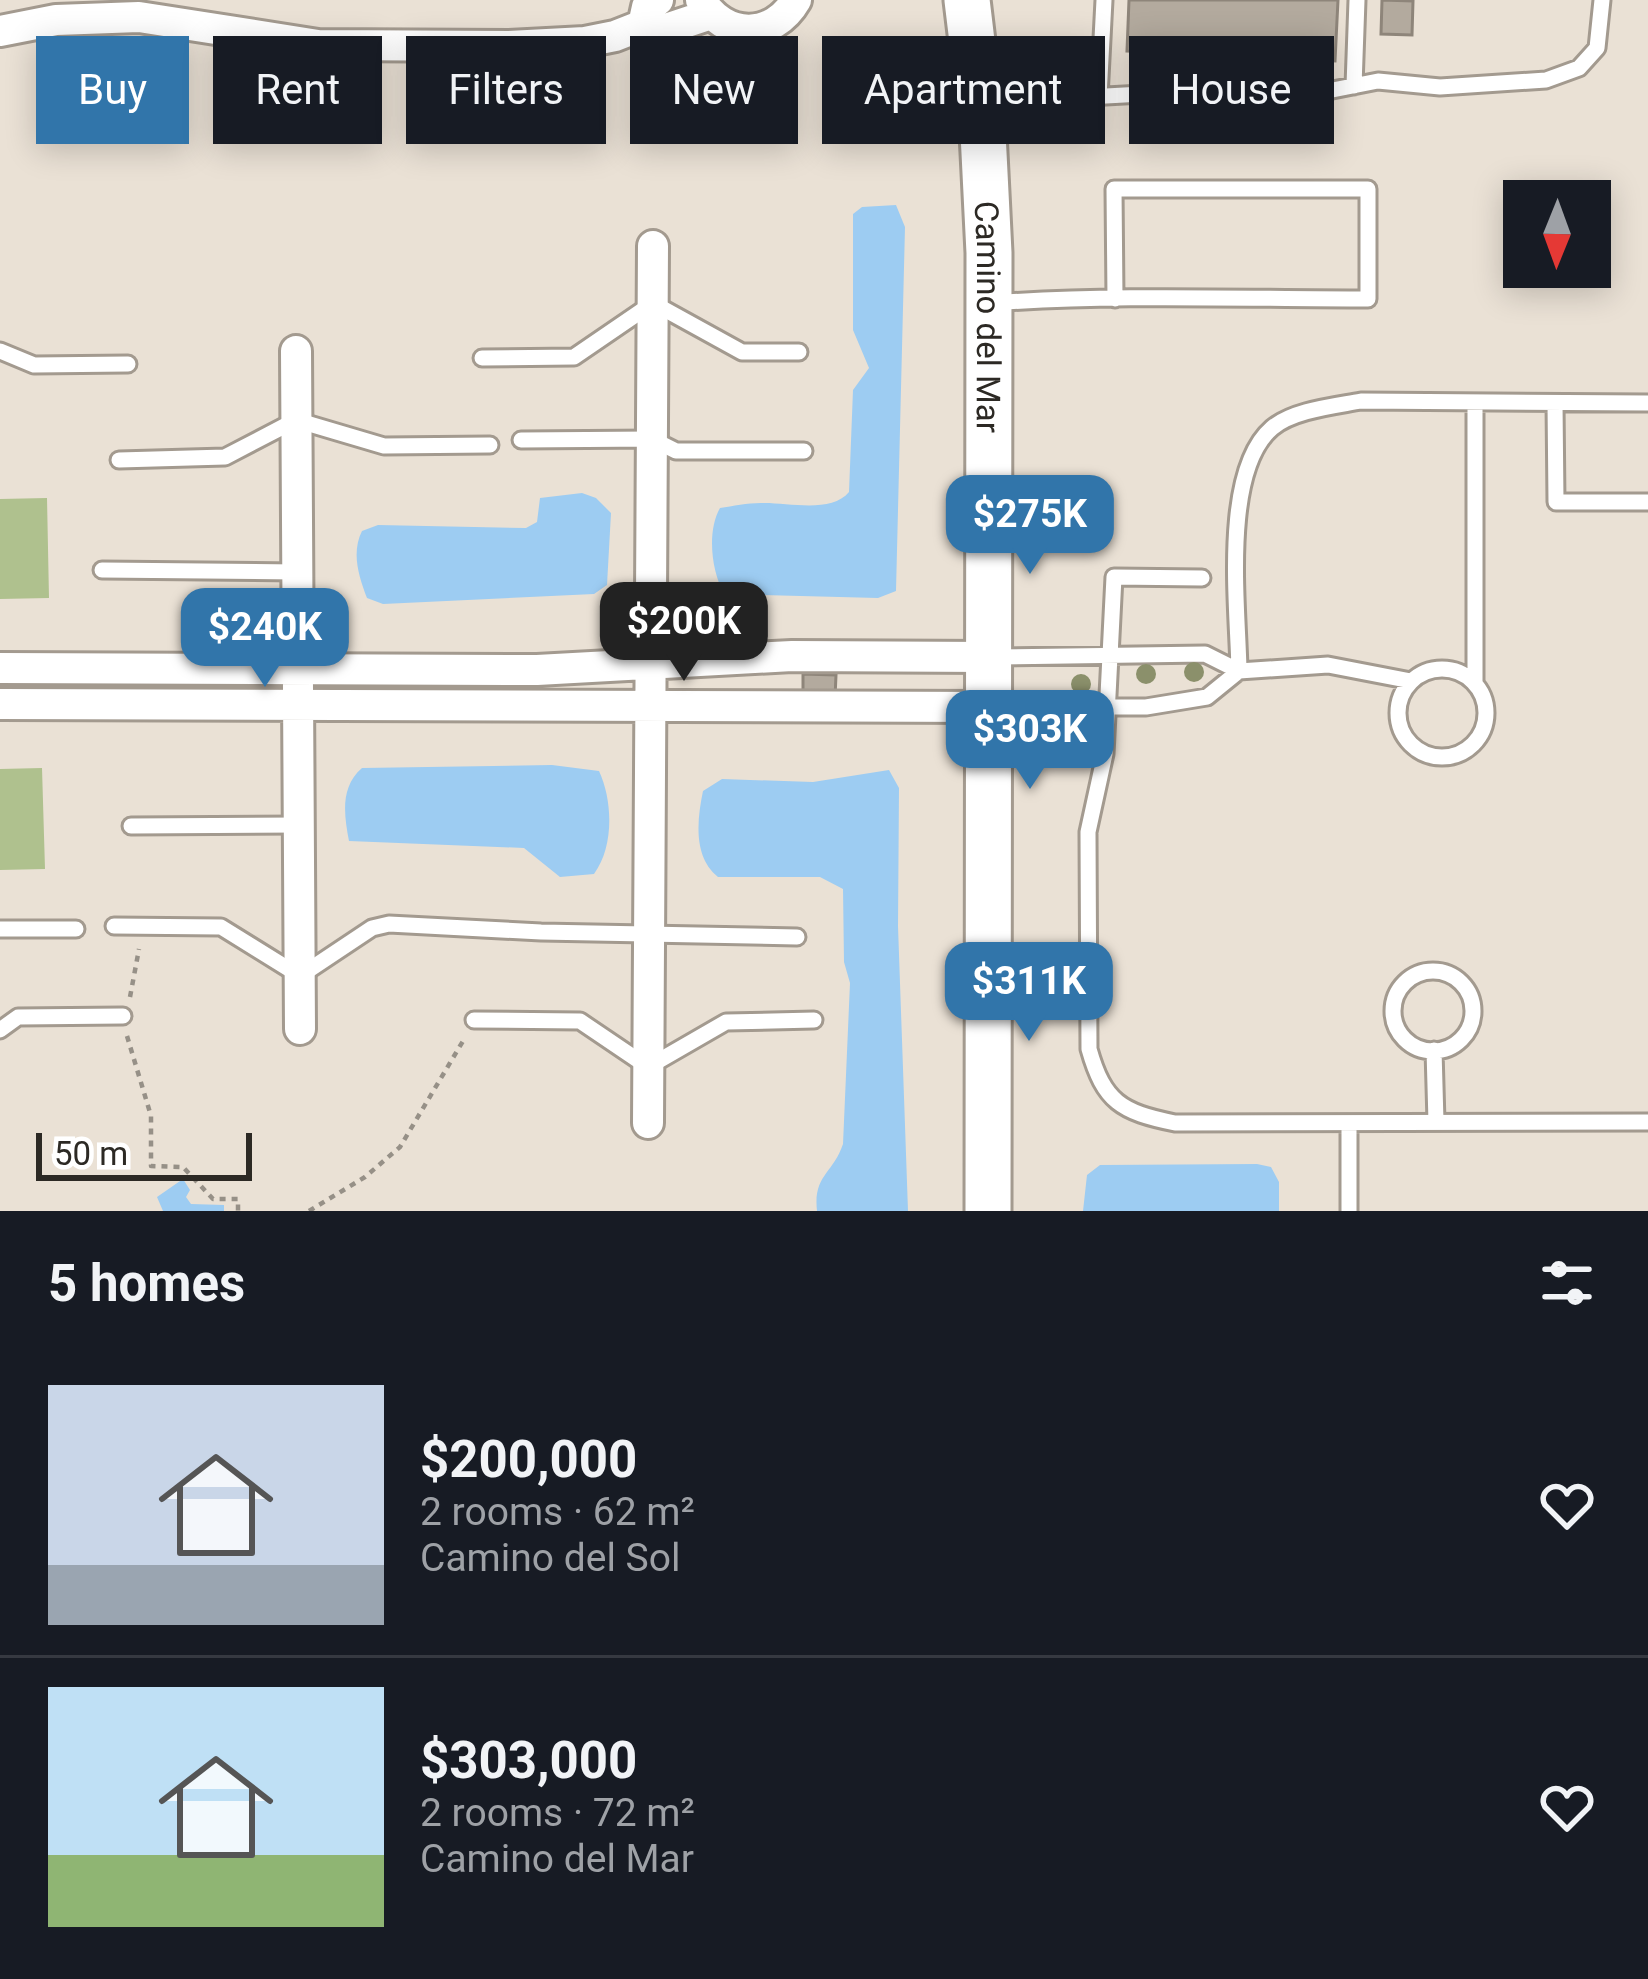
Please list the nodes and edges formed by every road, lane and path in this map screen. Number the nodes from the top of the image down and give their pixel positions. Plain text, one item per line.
1 (796, 0) edge
2 (967, 0) edge
3 (1104, 0) edge
4 (1357, 0) edge
5 (1602, 0) edge
6 (706, 7) edge
7 (651, 12) edge
8 (0, 31) edge
9 (971, 36) edge
10 (1102, 36) edge
11 (1354, 86) junction
12 (1105, 97) edge
13 (981, 144) edge
14 (653, 246) dead end
15 (1115, 299) junction
16 (653, 303) junction
17 (989, 303) junction
18 (0, 351) edge
19 (296, 351) dead end
20 (799, 352) dead end
21 (482, 358) dead end
22 (128, 364) dead end
23 (1475, 402) junction
24 (1555, 403) junction
25 (1648, 403) edge
26 (296, 420) junction
27 (652, 439) junction
28 (521, 440) dead end
29 (490, 445) dead end
30 (804, 451) dead end
31 (119, 460) dead end
32 (1648, 502) edge
33 (103, 570) dead end
34 (297, 572) junction
35 (1202, 578) dead end
36 (1110, 653) junction
37 (989, 658) junction
38 (651, 661) junction
39 (0, 668) edge
40 (298, 668) junction
41 (1239, 671) junction
42 (1411, 681) junction
43 (1475, 682) junction
44 (0, 704) edge
45 (298, 704) junction
46 (651, 706) junction
47 (989, 707) junction
48 (1108, 707) junction
49 (299, 825) junction
50 (131, 826) dead end
51 (114, 926) dead end
52 (142, 926) junction
53 (0, 929) edge
54 (76, 929) dead end
55 (649, 935) junction
56 (797, 938) dead end
57 (300, 976) junction
58 (123, 1016) junction
59 (474, 1020) joint
60 (814, 1020) dead end
61 (300, 1029) dead end
62 (0, 1030) edge
63 (1434, 1050) junction
64 (648, 1067) junction
65 (1436, 1122) junction
66 (1648, 1122) edge
67 (648, 1123) dead end
68 (1349, 1123) junction
69 (238, 1211) edge
70 (309, 1211) edge
71 (988, 1211) edge
72 (1349, 1211) edge

1 - 6 street
2 - 9 street, Camino del Mar
3 - 10 lane
4 - 11 lane
5 - 11 lane
6 - 7 street
7 - 8 street
11 - 12 lane
13 - 17 street, Camino del Mar
14 - 16 street
15 - 15 lane
15 - 17 lane
16 - 20 lane
16 - 21 lane
16 - 27 street
17 - 37 street, Camino del Mar
18 - 22 lane
19 - 26 street
23 - 24 lane
23 - 41 lane
23 - 43 lane
24 - 25 lane
24 - 32 lane
26 - 29 lane
26 - 31 lane
26 - 34 street
27 - 28 lane
27 - 30 lane
27 - 38 street
33 - 34 lane
34 - 40 street
35 - 36 lane
36 - 37 lane
36 - 41 lane
36 - 48 lane
37 - 38 street
37 - 47 street, Camino del Mar
38 - 40 street
38 - 46 street
39 - 40 street
40 - 45 street
41 - 42 lane
41 - 48 lane
42 - 43 lane
42 - 43 lane
44 - 45 street
45 - 46 street
45 - 49 street
46 - 47 street
46 - 55 street
47 - 48 lane
47 - 71 street, Camino del Mar
48 - 68 lane
49 - 50 lane
49 - 57 street
51 - 52 lane
52 - 57 lane
52 - 58 path
53 - 54 lane
55 - 56 lane
55 - 57 lane
55 - 64 street
57 - 61 street
58 - 62 lane
58 - 69 path
59 - 64 lane
59 - 70 path
60 - 64 lane
63 - 63 lane
63 - 65 lane
64 - 67 street
65 - 66 lane
65 - 68 lane
68 - 72 lane

